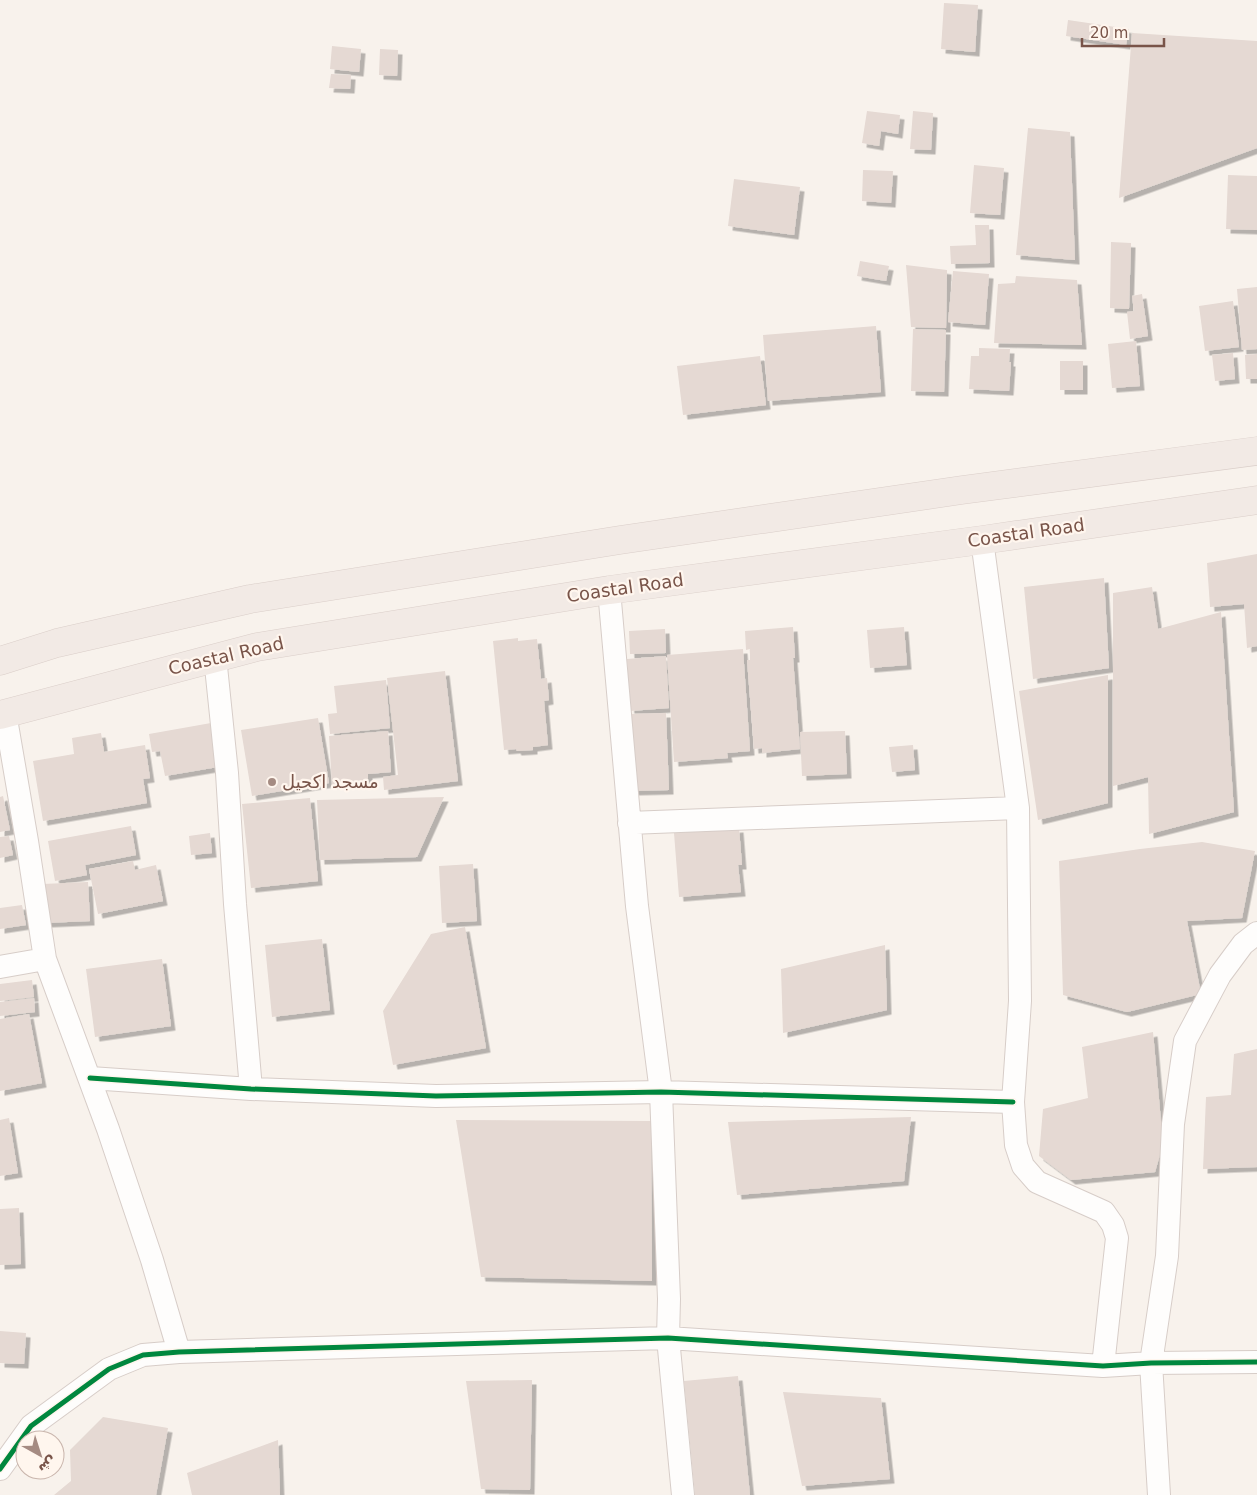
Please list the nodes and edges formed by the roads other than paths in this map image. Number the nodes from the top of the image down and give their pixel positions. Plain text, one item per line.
1 (1257, 451) edge
2 (1257, 500) edge
3 (982, 540) junction
4 (609, 590) junction
5 (215, 657) junction
6 (0, 661) edge
7 (2, 714) edge
8 (1018, 808) junction
9 (629, 823) junction
10 (1257, 933) edge
11 (45, 959) junction
12 (0, 967) edge
13 (90, 1078) junction
14 (251, 1090) junction
15 (660, 1092) junction
16 (1013, 1102) junction
17 (668, 1338) junction
18 (179, 1352) junction
19 (1257, 1362) edge
20 (1150, 1363) junction
21 (1102, 1366) junction
22 (0, 1469) edge
23 (683, 1495) edge
24 (1160, 1495) edge

1 - 6 highway
2 - 3 highway, Coastal Road
3 - 4 highway, Coastal Road
3 - 8 street
4 - 5 highway, Coastal Road
4 - 9 street
5 - 7 highway, Coastal Road
5 - 14 street
7 - 11 street
8 - 9 street
8 - 16 street
9 - 15 street
10 - 20 street
11 - 12 street
11 - 13 street
13 - 14 street
13 - 18 street
14 - 15 street
15 - 16 street
15 - 17 street
16 - 21 street
17 - 18 street
17 - 21 street
17 - 23 street
18 - 22 street
19 - 20 street
20 - 21 street
20 - 24 street

